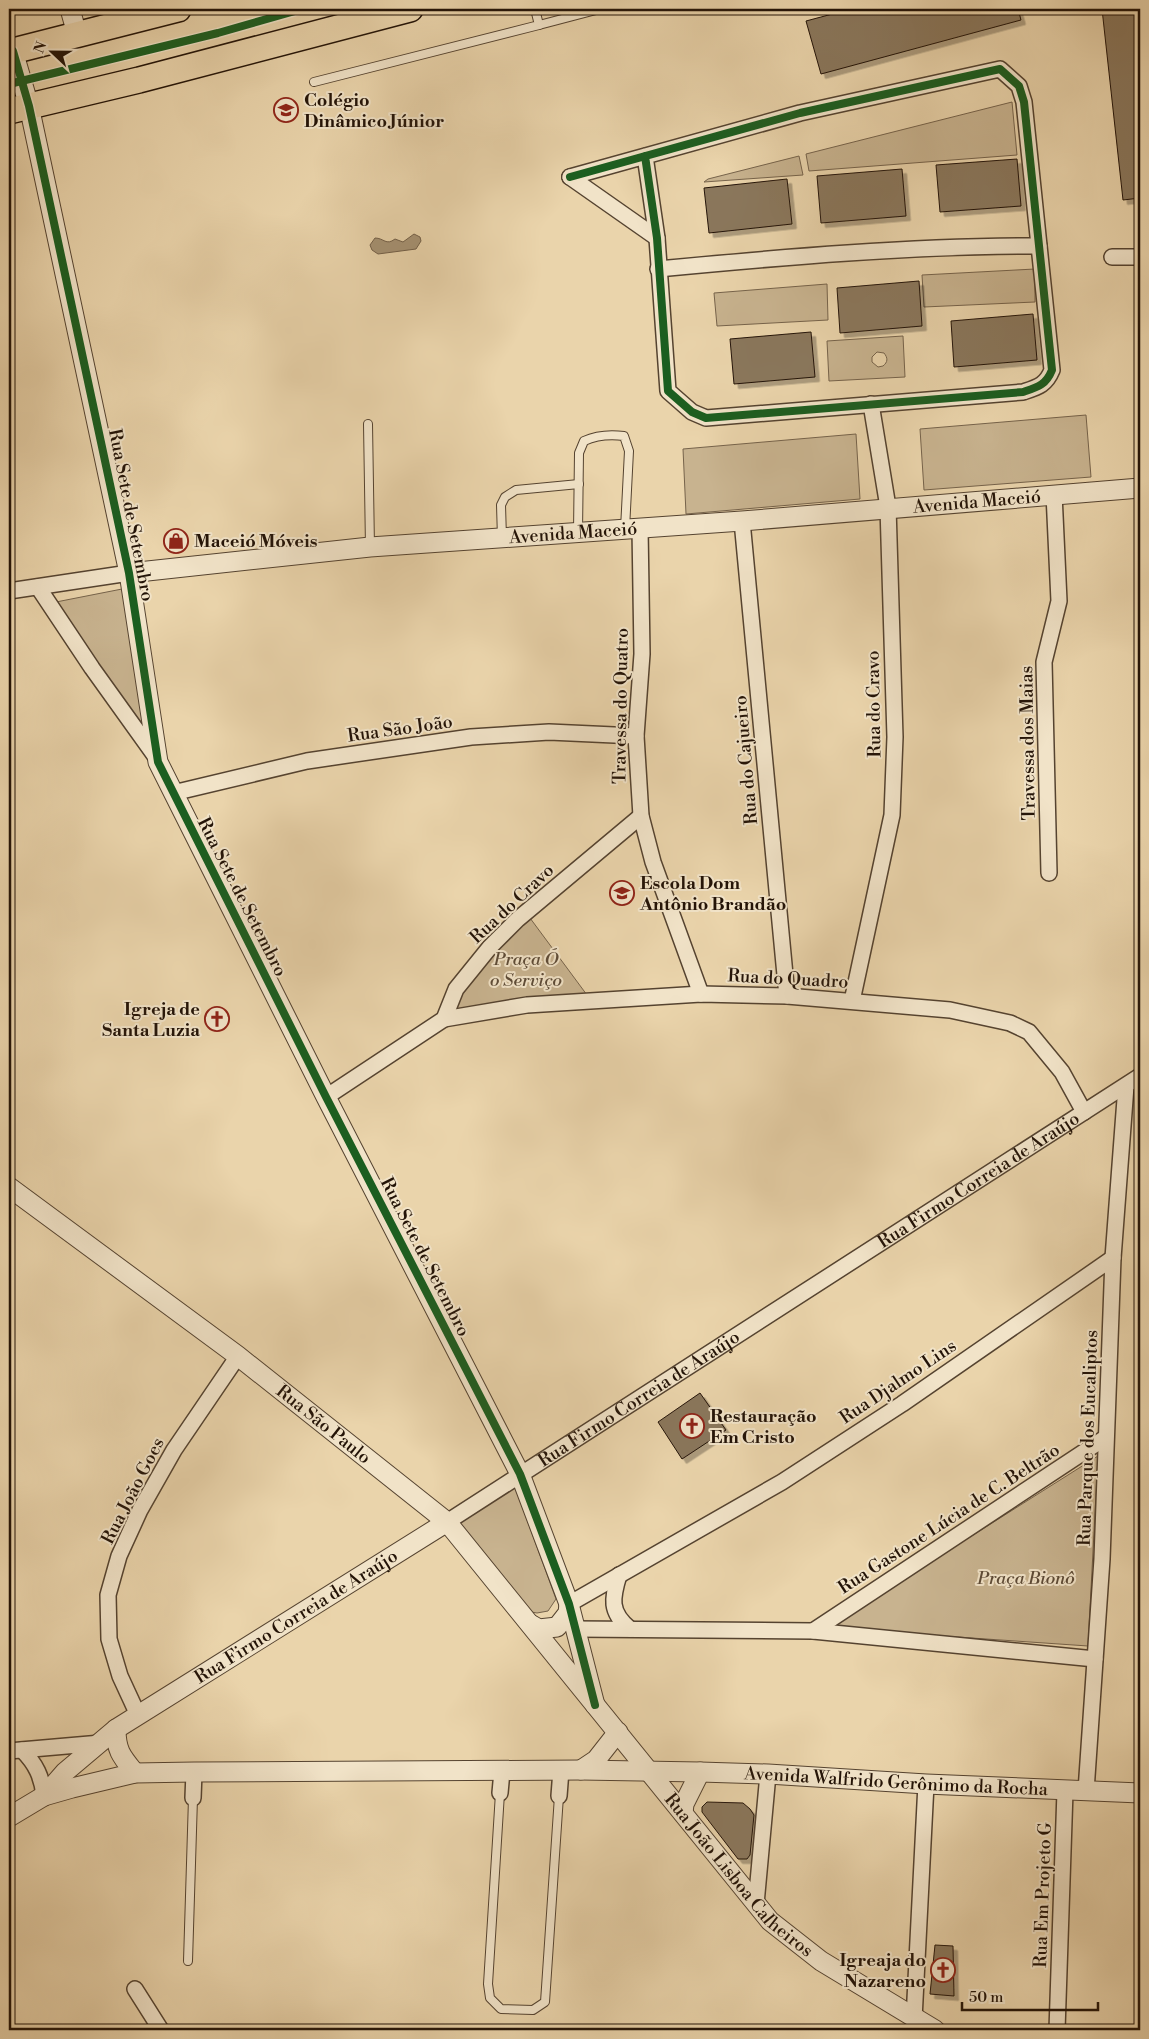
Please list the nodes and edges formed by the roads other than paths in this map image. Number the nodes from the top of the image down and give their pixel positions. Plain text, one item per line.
1 (70, 9) edge
2 (178, 9) edge
3 (410, 9) edge
4 (535, 9) edge
5 (600, 9) edge
6 (540, 25) junction
7 (77, 34) junction
8 (11, 52) edge
9 (314, 82) dead end
10 (19, 109) edge
11 (645, 156) junction
12 (657, 238) junction
13 (1038, 246) junction
14 (1140, 257) edge
15 (1112, 258) dead end
16 (658, 269) junction
17 (871, 404) junction
18 (368, 424) dead end
19 (578, 484) junction
20 (1140, 488) edge
21 (1054, 494) junction
22 (888, 508) junction
23 (742, 521) junction
24 (633, 528) junction
25 (578, 532) junction
26 (502, 538) junction
27 (370, 547) junction
28 (129, 573) junction
29 (38, 587) junction
30 (9, 591) edge
31 (636, 736) junction
32 (158, 762) junction
33 (174, 793) junction
34 (641, 816) junction
35 (1049, 873) dead end
36 (701, 994) junction
37 (787, 996) junction
38 (852, 1001) junction
39 (444, 1019) junction
40 (1140, 1076) edge
41 (1126, 1086) junction
42 (326, 1096) junction
43 (1084, 1112) junction
44 (9, 1187) edge
45 (1113, 1258) junction
46 (238, 1356) junction
47 (1105, 1438) junction
48 (520, 1474) junction
49 (447, 1522) junction
50 (619, 1575) junction
51 (569, 1604) junction
52 (532, 1624) junction
53 (575, 1629) junction
54 (630, 1629) junction
55 (813, 1631) junction
56 (1095, 1659) junction
57 (595, 1705) junction
58 (138, 1715) junction
59 (116, 1729) junction
60 (618, 1732) junction
61 (101, 1742) junction
62 (16, 1750) edge
63 (561, 1770) junction
64 (581, 1770) junction
65 (502, 1771) junction
66 (194, 1772) junction
67 (651, 1772) junction
68 (700, 1772) junction
69 (135, 1774) junction
70 (768, 1774) junction
71 (926, 1784) junction
72 (1065, 1791) junction
73 (1086, 1791) junction
74 (1140, 1793) edge
75 (500, 1794) joint
76 (44, 1796) junction
77 (559, 1796) joint
78 (193, 1798) joint
79 (683, 1813) junction
80 (9, 1818) edge
81 (756, 1904) junction
82 (188, 1961) dead end
83 (135, 1989) dead end
84 (914, 2019) junction
85 (161, 2030) edge
86 (935, 2030) edge
87 (1057, 2030) edge

1 - 7 street
2 - 7 highway
3 - 10 highway
4 - 6 lane
5 - 6 lane
6 - 9 lane
7 - 8 highway
8 - 10 street, Rua Sete de Setembro
10 - 28 street, Rua Sete de Setembro
11 - 12 street
11 - 12 street
11 - 13 street
12 - 16 street
13 - 16 street
13 - 17 street
14 - 15 street
16 - 17 street
17 - 22 street, Rua do Cravo
18 - 27 lane
19 - 24 lane
19 - 25 lane
19 - 26 lane
20 - 21 street, Avenida Maceió
21 - 22 street, Avenida Maceió
21 - 35 street, Travessa dos Maias
22 - 23 street, Avenida Maceió
22 - 38 street, Rua do Cravo
23 - 24 street, Avenida Maceió
23 - 37 street, Rua do Cajueiro
24 - 25 street, Avenida Maceió
24 - 31 street, Travessa do Quatro
25 - 26 street, Avenida Maceió
26 - 27 street, Avenida Maceió
27 - 28 street, Avenida Maceió
28 - 29 street, Avenida Maceió
28 - 32 street, Rua Sete de Setembro
29 - 30 street, Avenida Maceió
29 - 32 street, Rua Sete de Setembro
31 - 33 street, Rua São João
31 - 34 street, Travessa do Quatro
32 - 33 street, Rua Sete de Setembro
33 - 42 street, Rua Sete de Setembro
34 - 36 street, Travessa do Quatro
34 - 39 street, Rua do Cravo
36 - 37 street, Rua do Quadro
36 - 39 street, Rua do Quadro
37 - 38 street, Rua do Quadro
38 - 43 street, Rua do Quadro
39 - 42 street
40 - 41 street, Rua Firmo Correia de Araújo
41 - 43 street, Rua Firmo Correia de Araújo
41 - 45 street, Rua Parque dos Eucaliptos
42 - 48 street, Rua Sete de Setembro
43 - 48 street, Rua Firmo Correia de Araújo
44 - 46 street, Rua São Paulo
45 - 47 street, Rua Parque dos Eucaliptos
45 - 50 street, Rua Djalmo Lins
46 - 49 street, Rua São Paulo
46 - 58 street, Rua João Goes
47 - 55 street, Rua Gastone Lúcia de C. Beltrão
47 - 56 street, Rua Parque dos Eucaliptos
48 - 49 street, Rua Firmo Correia de Araújo
48 - 51 street, Rua Sete de Setembro
49 - 52 street, Rua São Paulo
49 - 58 street, Rua Firmo Correia de Araújo
50 - 51 street, Rua Djalmo Lins
50 - 54 street
51 - 52 street
51 - 53 street, Rua Sete de Setembro
52 - 57 street, Rua São Paulo
53 - 54 street
53 - 57 street, Rua Sete de Setembro
54 - 55 street
55 - 56 street
56 - 73 street, Rua Parque dos Eucaliptos
57 - 60 street, Rua João Lisboa Calheiros
58 - 59 street, Rua Firmo Correia de Araújo
59 - 61 street, Rua Firmo Correia de Araújo
59 - 69 street
60 - 64 street
60 - 67 street, Rua João Lisboa Calheiros
61 - 62 street
61 - 76 street, Rua Firmo Correia de Araújo
62 - 76 street
63 - 64 street, Rua Firmo Correia de Araújo
63 - 65 street, Rua Firmo Correia de Araújo
63 - 77 street
64 - 67 street, Rua Firmo Correia de Araújo
65 - 66 street, Rua Firmo Correia de Araújo
65 - 75 street
66 - 69 street, Rua Firmo Correia de Araújo
66 - 78 street
67 - 68 street, Avenida Walfrido Gerônimo da Rocha
67 - 79 street, Rua João Lisboa Calheiros
68 - 70 street, Avenida Walfrido Gerônimo da Rocha
68 - 79 street
69 - 76 street, Rua Firmo Correia de Araújo
70 - 71 street, Avenida Walfrido Gerônimo da Rocha
70 - 81 street
71 - 72 street, Avenida Walfrido Gerônimo da Rocha
71 - 84 street
72 - 73 street, Avenida Walfrido Gerônimo da Rocha
72 - 87 street, Rua Em Projeto G
73 - 74 street, Avenida Walfrido Gerônimo da Rocha
75 - 77 lane
76 - 80 street, Rua Firmo Correia de Araújo
78 - 82 lane
79 - 81 street, Rua João Lisboa Calheiros
81 - 84 street, Rua João Lisboa Calheiros
83 - 85 street
84 - 86 street, Rua João Lisboa Calheiros

